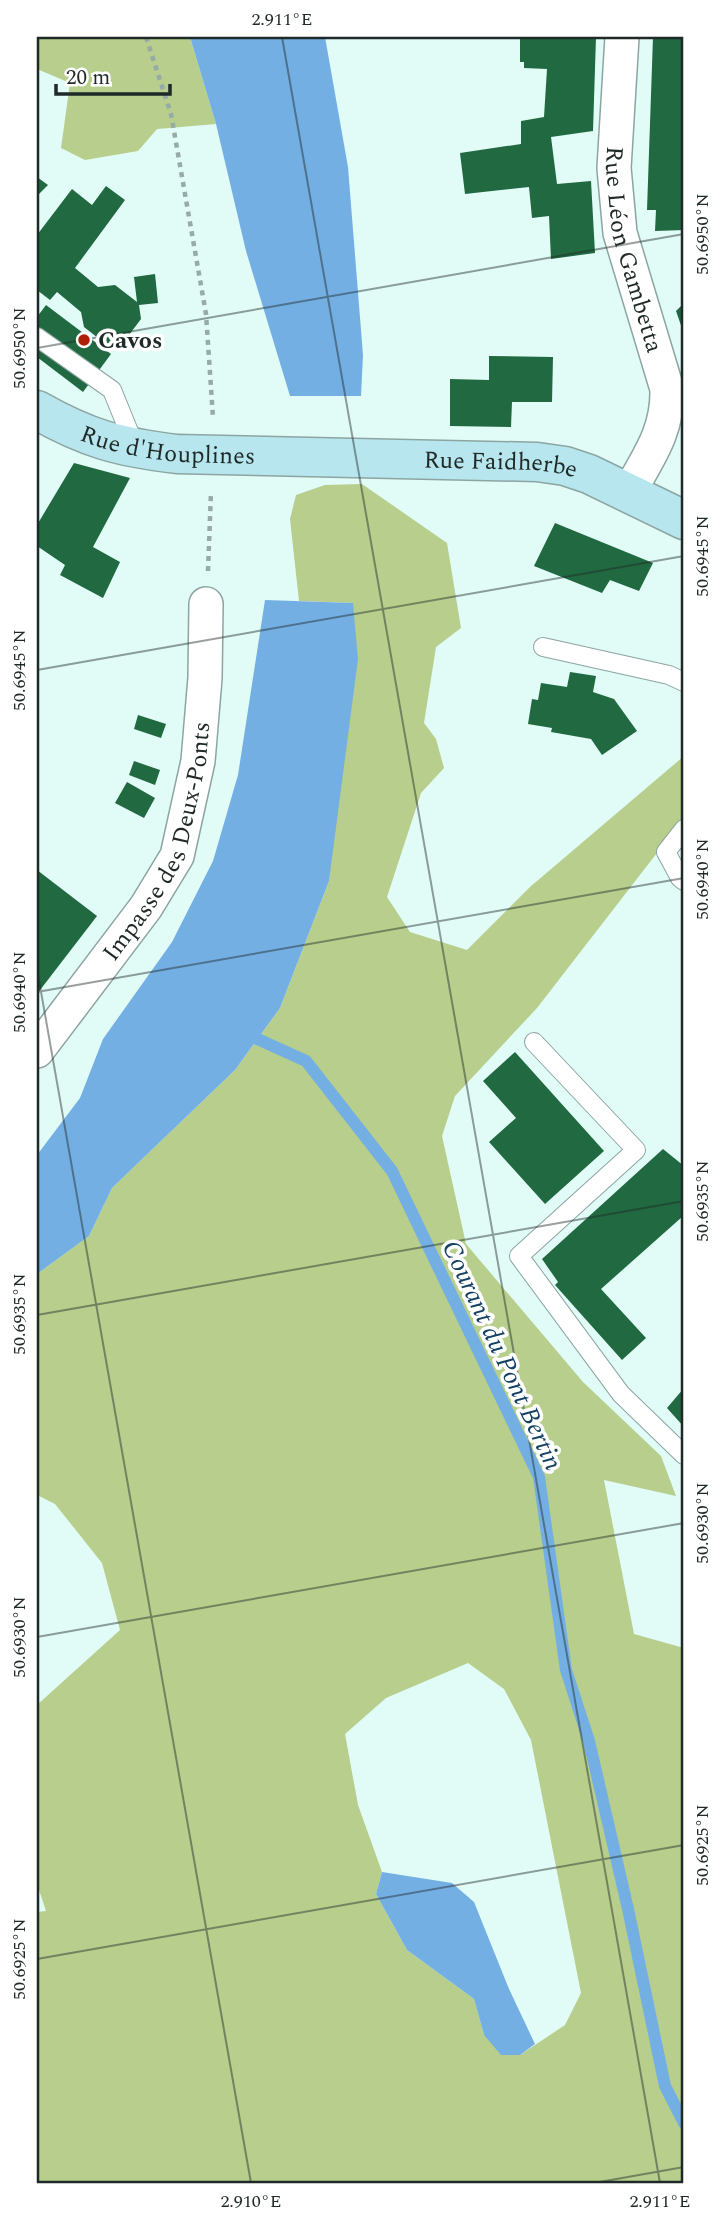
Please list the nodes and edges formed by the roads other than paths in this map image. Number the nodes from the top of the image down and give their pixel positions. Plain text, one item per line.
1 (622, 37) edge
2 (37, 337) edge
3 (37, 410) edge
4 (136, 449) junction
5 (306, 458) joint
6 (629, 492) junction
7 (684, 520) edge
8 (206, 604) road end
9 (543, 647) dead end
10 (684, 682) edge
11 (684, 829) edge
12 (684, 881) edge
13 (534, 1042) dead end
14 (37, 1051) edge
15 (684, 1455) edge

1 - 6 street, Rue Léon Gambetta
2 - 4 lane
3 - 4 street, Rue d'Houplines
4 - 5 street, Rue d'Houplines
5 - 6 street, Rue Faidherbe
6 - 7 street, Rue Faidherbe
8 - 14 street, Impasse des Deux-Ponts
9 - 10 lane
11 - 12 lane
13 - 15 lane

